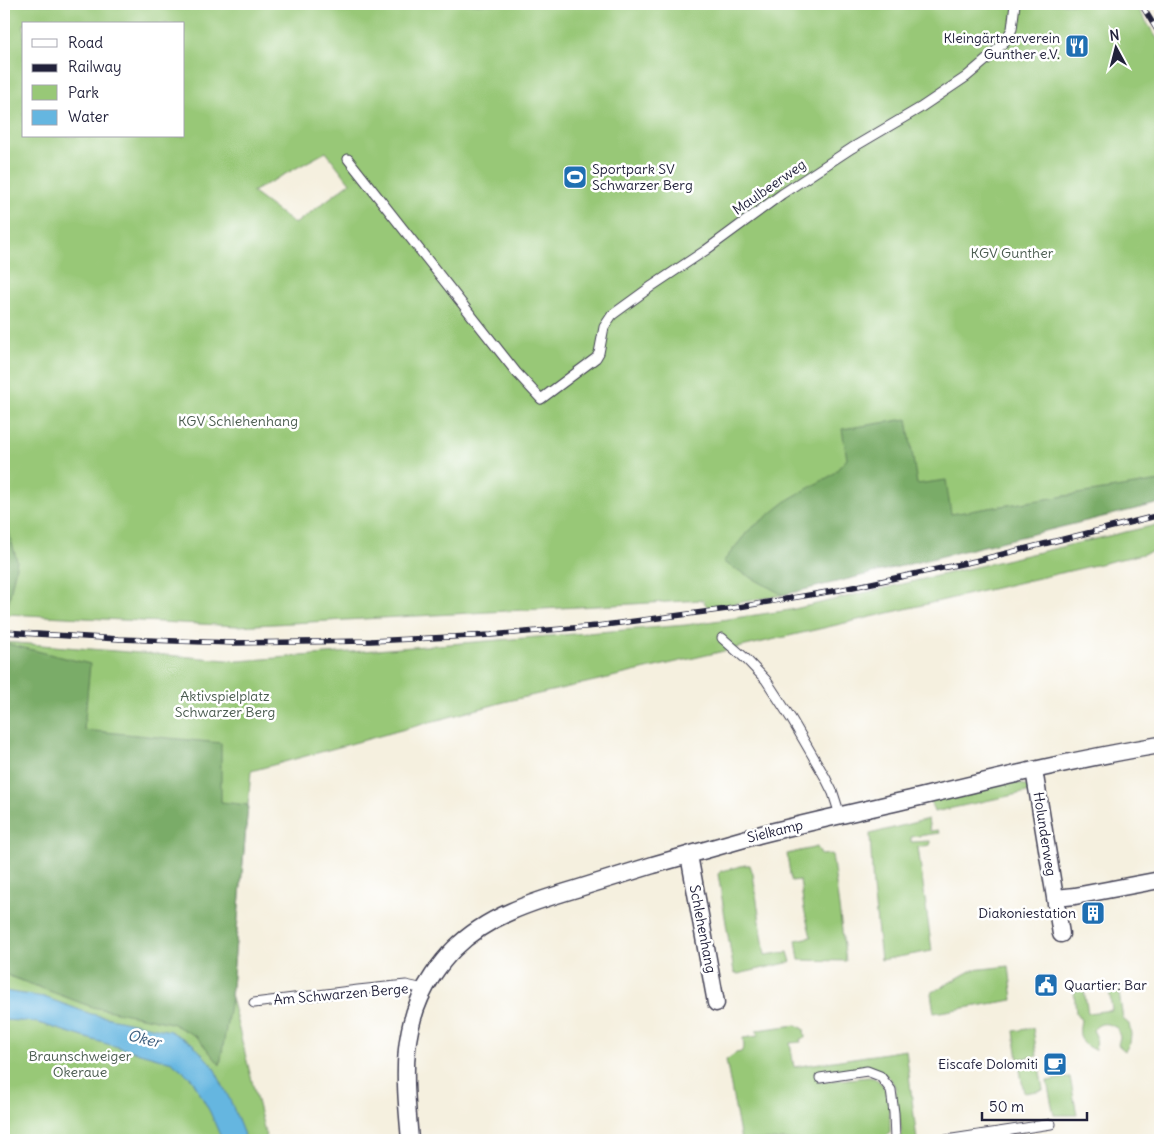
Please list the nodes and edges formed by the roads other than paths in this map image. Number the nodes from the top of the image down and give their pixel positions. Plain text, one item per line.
1 (1015, 4) edge
2 (348, 159) dead end
3 (722, 638) dead end
4 (1160, 745) edge
5 (1034, 770) junction
6 (840, 815) junction
7 (689, 855) junction
8 (1160, 880) edge
9 (1056, 898) junction
10 (1061, 934) dead end
11 (424, 989) junction
12 (254, 1003) dead end
13 (716, 1004) dead end
14 (820, 1078) dead end
15 (1051, 1124) dead end
16 (410, 1140) edge
17 (895, 1140) edge
18 (946, 1140) edge

1 - 2 lane, Maulbeerweg
3 - 6 lane
4 - 5 street, Sielkamp
5 - 6 street, Sielkamp
5 - 9 street, Holunderweg
6 - 7 street, Sielkamp
7 - 11 street, Sielkamp
7 - 13 street, Schlehenhang
8 - 9 street
9 - 10 street, Holunderweg
11 - 12 lane, Am Schwarzen Berge
11 - 16 street, Am Schwarzen Berge
14 - 17 lane
15 - 18 lane

